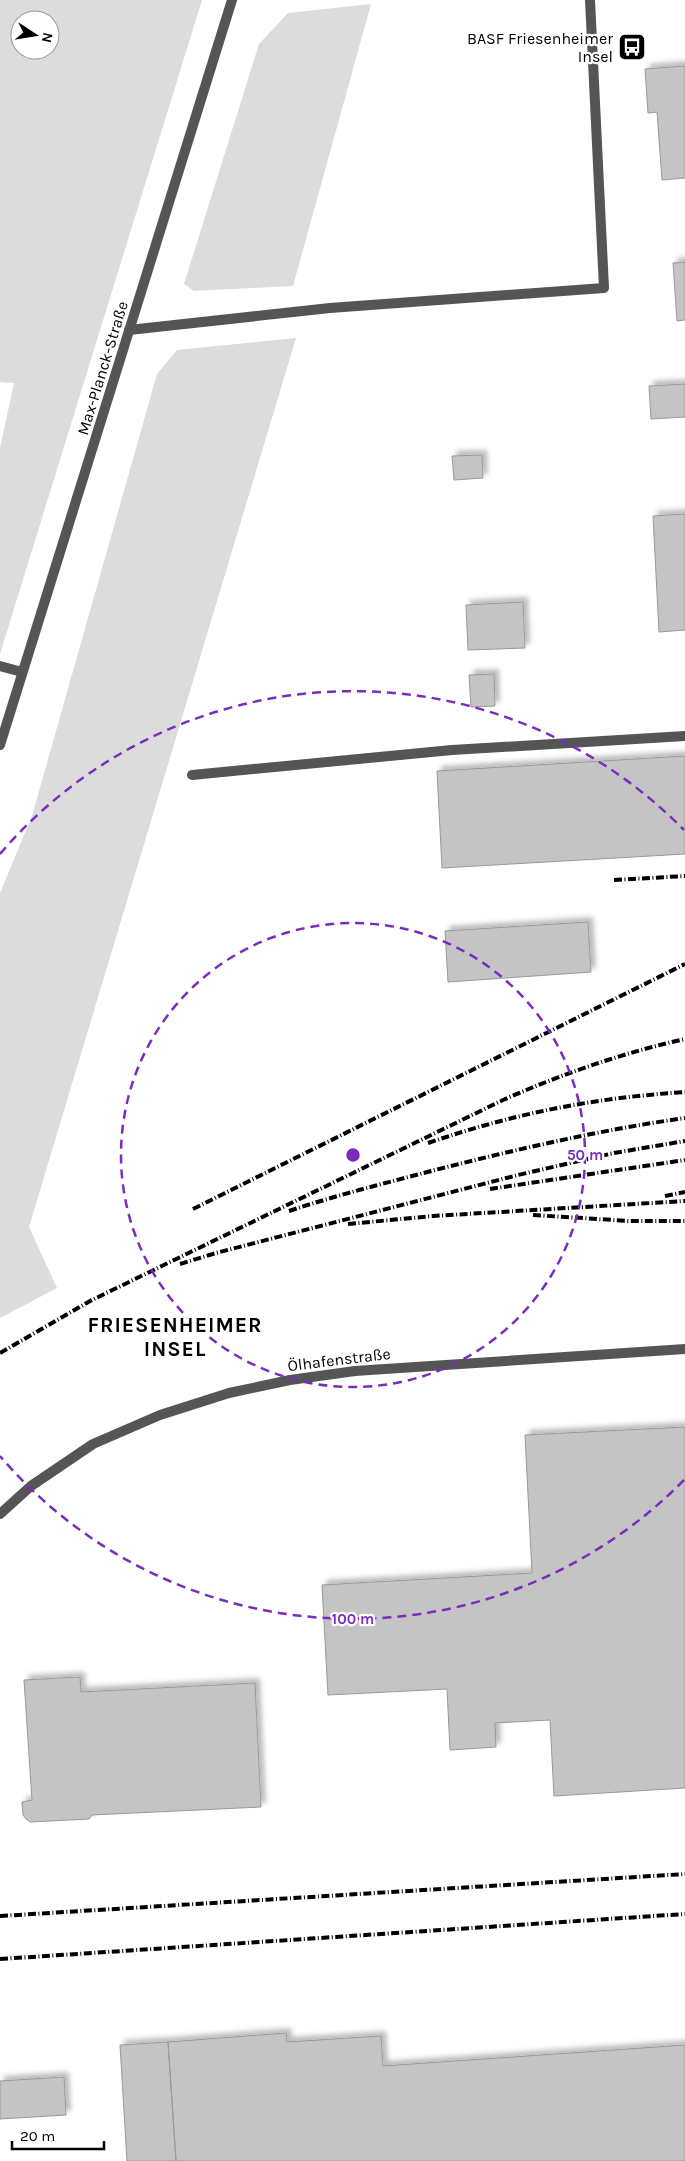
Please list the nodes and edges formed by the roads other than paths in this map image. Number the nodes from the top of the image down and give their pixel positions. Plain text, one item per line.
1 (232, 0) edge
2 (590, 0) edge
3 (129, 330) junction
4 (0, 666) edge
5 (22, 672) junction
6 (685, 736) edge
7 (0, 745) edge
8 (192, 775) dead end
9 (685, 1349) edge
10 (0, 1514) edge

1 - 3 street, Max-Planck-Straße
2 - 3 street
3 - 5 street, Max-Planck-Straße
4 - 5 street
5 - 7 street, Max-Planck-Straße
6 - 8 street
9 - 10 street, Ölhafenstraße

